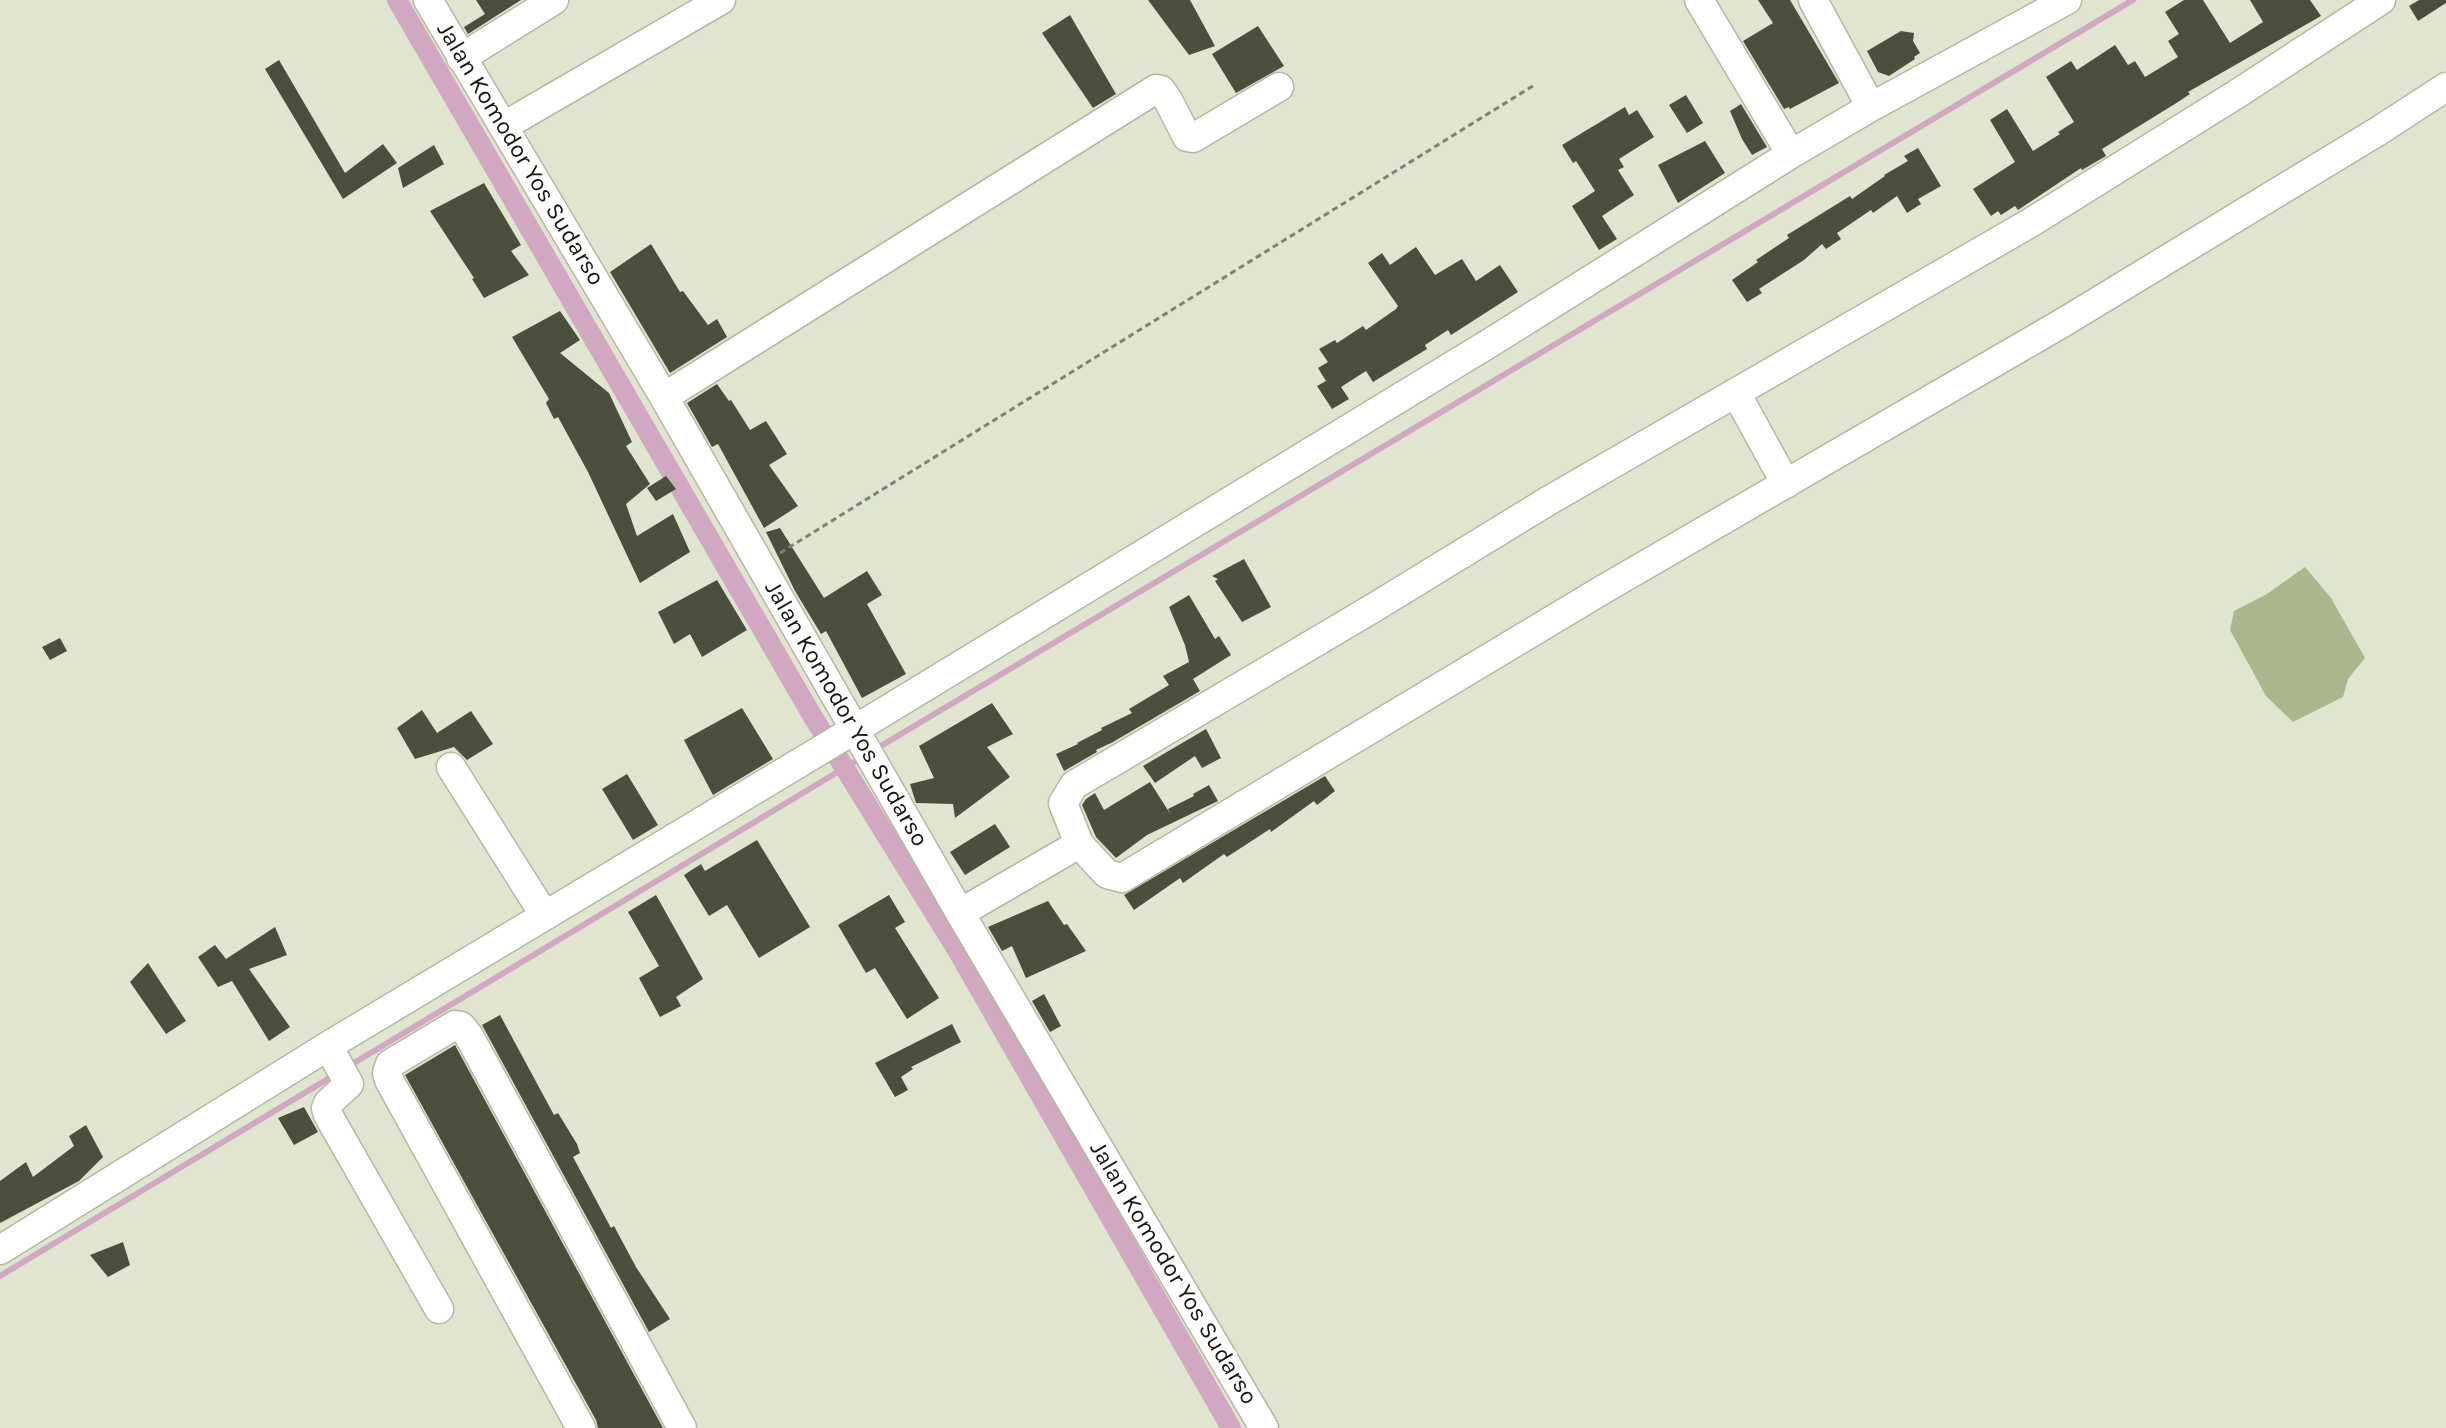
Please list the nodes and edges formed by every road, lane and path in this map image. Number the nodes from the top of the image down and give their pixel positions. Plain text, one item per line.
1 (428, 0) edge
2 (554, 0) edge
3 (721, 0) edge
4 (1699, 0) edge
5 (1813, 0) edge
6 (2067, 0) edge
7 (2381, 0) edge
8 (461, 58) junction
9 (1536, 84) dead end
10 (1279, 87) dead end
11 (2446, 87) edge
12 (1871, 107) junction
13 (504, 126) junction
14 (1791, 154) junction
15 (1736, 393) junction
16 (664, 397) junction
17 (1786, 484) junction
18 (760, 565) junction
19 (852, 734) junction
20 (451, 767) dead end
21 (1079, 844) junction
22 (960, 913) junction
23 (545, 916) junction
24 (417, 998) junction
25 (436, 1030) junction
26 (335, 1057) junction
27 (0, 1250) edge
28 (439, 1309) dead end
29 (581, 1428) edge
30 (682, 1428) edge
31 (1264, 1428) edge

1 - 8 street, Jalan Komodor Yos Sudarso
2 - 8 street
3 - 13 street
4 - 14 street
5 - 12 street
6 - 12 street
7 - 15 street
8 - 13 street, Jalan Komodor Yos Sudarso
9 - 18 path
10 - 16 street
11 - 17 street
12 - 14 street
13 - 16 street, Jalan Komodor Yos Sudarso
14 - 19 street
15 - 17 street
15 - 21 street
16 - 18 street, Jalan Komodor Yos Sudarso
17 - 21 street
18 - 19 street, Jalan Komodor Yos Sudarso
19 - 22 street, Jalan Komodor Yos Sudarso
19 - 23 street
20 - 23 street
21 - 22 street
22 - 31 street, Jalan Komodor Yos Sudarso
23 - 24 street
24 - 25 street
24 - 26 street
25 - 29 street
25 - 30 street
26 - 27 street
26 - 28 street

